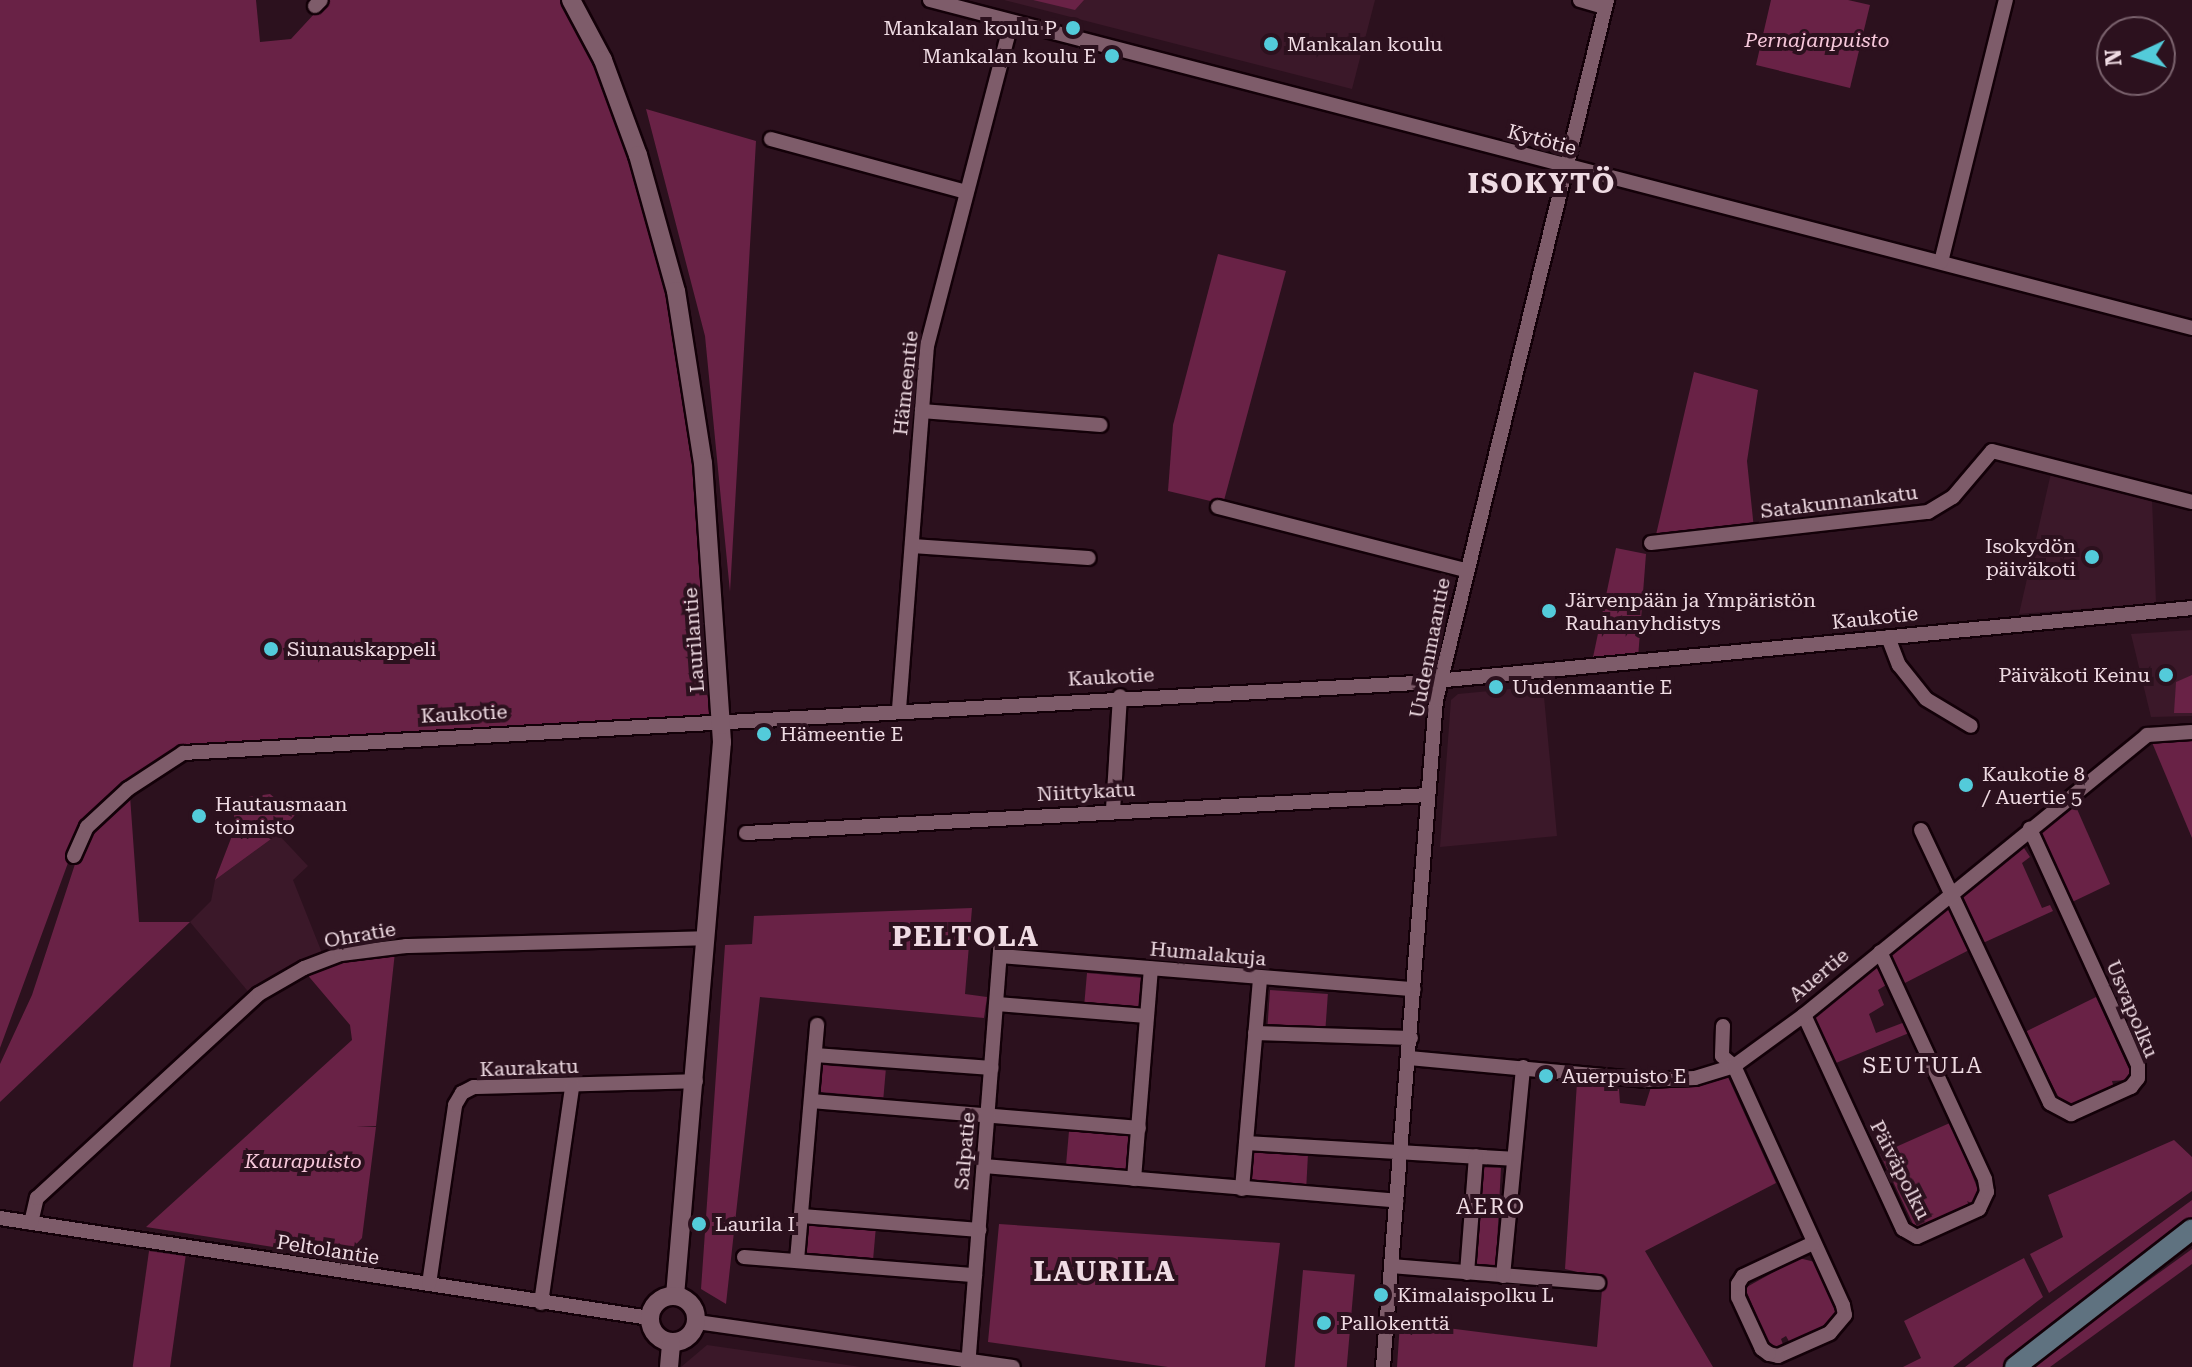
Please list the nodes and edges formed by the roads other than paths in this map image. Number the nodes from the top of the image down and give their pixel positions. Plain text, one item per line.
1 (571, 0) edge
2 (930, 0) edge
3 (1580, 0) edge
4 (2006, 0) edge
5 (1606, 3) edge
6 (964, 4) edge
7 (1011, 23) junction
8 (771, 139) dead end
9 (1568, 167) junction
10 (966, 192) junction
11 (1941, 262) junction
12 (2192, 328) edge
13 (922, 411) junction
14 (1100, 425) dead end
15 (2192, 502) edge
16 (1218, 507) dead end
17 (1651, 543) dead end
18 (912, 546) junction
19 (1089, 558) dead end
20 (1466, 570) junction
21 (2192, 608) edge
22 (1888, 637) junction
23 (1440, 680) junction
24 (1120, 696) junction
25 (899, 709) junction
26 (722, 721) junction
27 (1971, 726) dead end
28 (2192, 732) edge
29 (1428, 795) junction
30 (1113, 810) junction
31 (2030, 829) junction
32 (1921, 830) dead end
33 (746, 833) dead end
34 (74, 856) dead end
35 (1953, 895) junction
36 (707, 938) junction
37 (1001, 938) dead end
38 (1880, 952) junction
39 (1000, 956) junction
40 (1151, 969) junction
41 (1260, 980) junction
42 (1414, 989) junction
43 (997, 1004) junction
44 (1804, 1015) junction
45 (1147, 1016) junction
46 (817, 1025) dead end
47 (1723, 1026) dead end
48 (1255, 1033) junction
49 (1411, 1038) junction
50 (815, 1055) junction
51 (1409, 1058) junction
52 (1734, 1066) junction
53 (1523, 1067) junction
54 (992, 1068) junction
55 (696, 1081) junction
56 (572, 1087) junction
57 (812, 1101) junction
58 (988, 1116) junction
59 (1139, 1128) junction
60 (1246, 1143) junction
61 (1401, 1152) junction
62 (1476, 1156) junction
63 (1513, 1159) junction
64 (984, 1166) junction
65 (1134, 1179) junction
66 (1242, 1189) junction
67 (1397, 1201) junction
68 (802, 1216) junction
69 (0, 1218) edge
70 (31, 1223) junction
71 (2192, 1229) edge
72 (979, 1230) junction
73 (2192, 1241) edge
74 (1813, 1243) junction
75 (744, 1257) dead end
76 (797, 1260) junction
77 (1392, 1266) junction
78 (1467, 1273) junction
79 (975, 1275) junction
80 (1503, 1276) junction
81 (1598, 1283) dead end
82 (429, 1284) junction
83 (675, 1296) junction
84 (2108, 1296) junction
85 (541, 1303) junction
86 (650, 1318) junction
87 (697, 1322) junction
88 (671, 1343) junction
89 (969, 1364) edge
90 (669, 1367) edge
91 (1013, 1367) edge
92 (1383, 1367) edge
93 (2015, 1367) edge

1 - 26 street, Laurilantie
2 - 6 street, Kytötie
3 - 5 street
4 - 11 street
5 - 9 street, Uudenmaantie
6 - 7 street, Kytötie
7 - 9 street, Kytötie
7 - 10 street, Hämeentie
8 - 10 street
9 - 11 street, Kytötie
9 - 20 street, Uudenmaantie
10 - 13 street, Hämeentie
11 - 12 street, Kytötie
13 - 14 street
13 - 18 street, Hämeentie
15 - 17 street, Satakunnankatu
16 - 20 street
18 - 19 street
18 - 25 street, Hämeentie
20 - 23 street, Uudenmaantie
21 - 22 street, Kaukotie
22 - 23 street, Kaukotie
22 - 27 street
23 - 24 street, Kaukotie
23 - 29 street, Uudenmaantie
24 - 25 street, Kaukotie
24 - 30 street
25 - 26 street, Kaukotie
26 - 34 street, Kaukotie
26 - 36 street, Laurilantie
28 - 31 street, Auertie
29 - 30 street, Niittykatu
29 - 42 street, Uudenmaantie
30 - 33 street, Niittykatu
31 - 35 street, Auertie
31 - 35 street, Usvapolku
32 - 35 street
35 - 38 street, Auertie
36 - 55 street, Laurilantie
36 - 70 street, Ohratie
37 - 39 street, Salpatie
38 - 44 street, Auertie
38 - 44 street, Päiväpolku
39 - 40 street, Humalakuja
39 - 43 street, Salpatie
40 - 41 street, Humalakuja
40 - 45 street
41 - 42 street, Humalakuja
41 - 48 street
42 - 49 street, Uudenmaantie
43 - 45 street
43 - 54 street, Salpatie
44 - 52 street, Auertie
45 - 59 street
46 - 50 street
47 - 52 street
48 - 49 street
48 - 60 street
49 - 51 street, Uudenmaantie
50 - 54 street
50 - 57 street
51 - 53 street, Auertie
51 - 61 street, Uudenmaantie
52 - 53 street, Auertie
52 - 74 street
53 - 63 street
54 - 58 street, Salpatie
55 - 56 street, Kaurakatu
55 - 83 street, Laurilantie
56 - 82 street, Kaurakatu
56 - 85 street
57 - 58 street
57 - 68 street
58 - 59 street
58 - 64 street, Salpatie
59 - 65 street
60 - 61 street
60 - 66 street
61 - 62 street
61 - 67 street, Uudenmaantie
62 - 63 street
62 - 78 street
63 - 80 street
64 - 65 street
64 - 72 street, Salpatie
65 - 66 street
66 - 67 street
67 - 77 street, Uudenmaantie
68 - 72 street
68 - 76 street
69 - 70 street, Peltolantie
70 - 82 street, Peltolantie
71 - 84 main road
72 - 79 street, Salpatie
73 - 84 main road
74 - 74 street
75 - 76 street
76 - 79 street
77 - 78 street
77 - 92 street, Uudenmaantie
78 - 80 street
79 - 89 street, Salpatie
80 - 81 street
82 - 85 street, Peltolantie
83 - 86 street
83 - 87 street
84 - 93 main road
85 - 86 street, Peltolantie
86 - 88 street
87 - 88 street
87 - 89 street
88 - 90 street
89 - 91 street

